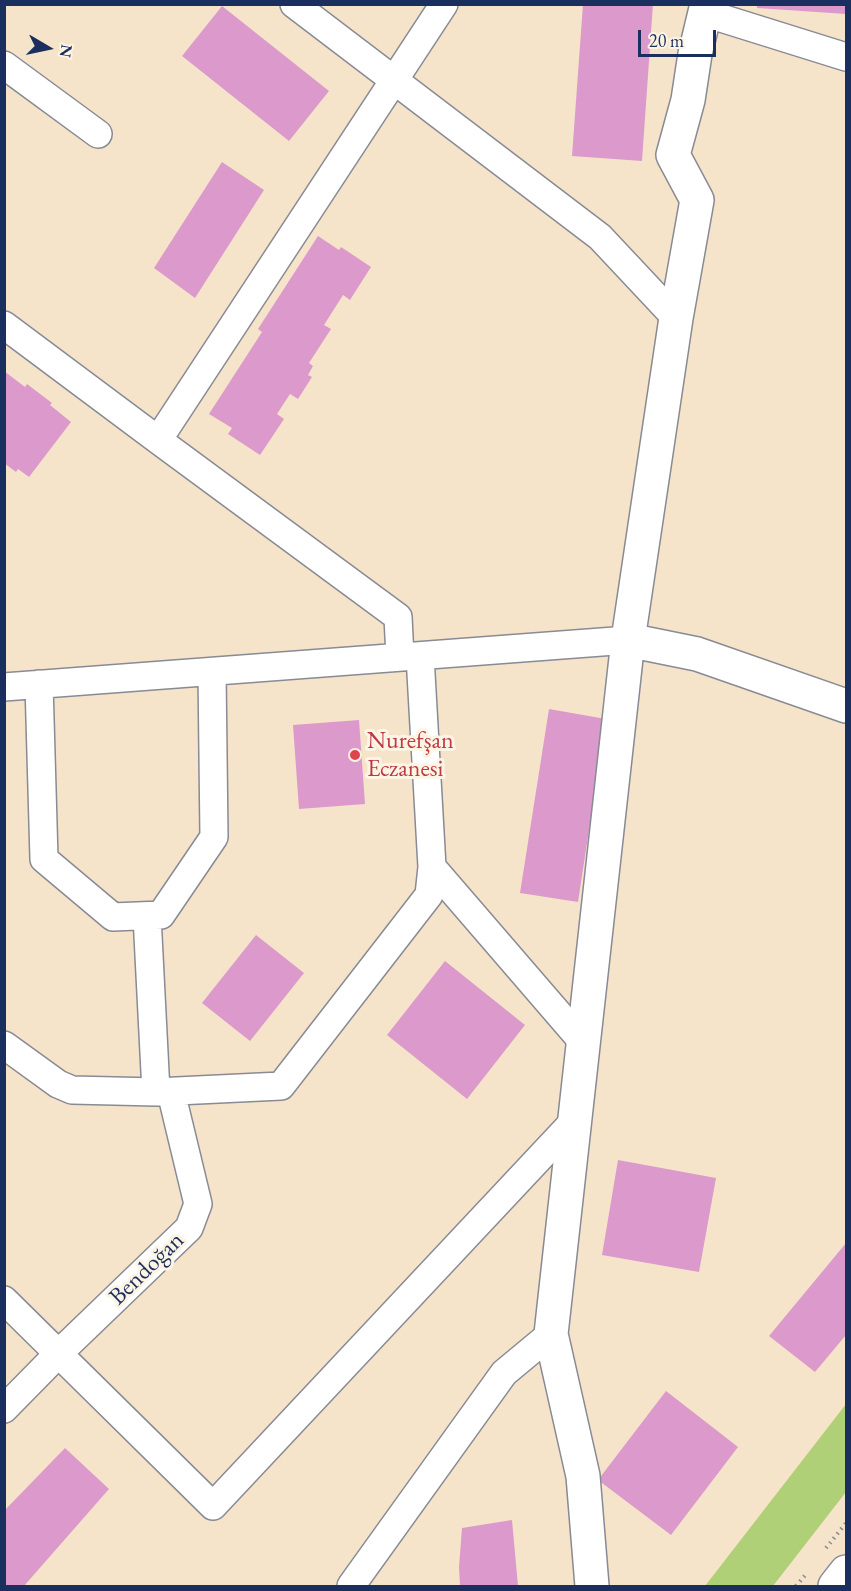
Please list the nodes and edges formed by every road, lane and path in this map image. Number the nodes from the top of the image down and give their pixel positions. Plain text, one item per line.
1 (294, 4) edge
2 (444, 4) edge
3 (706, 9) edge
4 (846, 57) edge
5 (4, 65) edge
6 (394, 81) junction
7 (98, 134) dead end
8 (676, 318) junction
9 (4, 325) edge
10 (158, 440) junction
11 (628, 639) junction
12 (410, 657) junction
13 (212, 672) junction
14 (39, 684) junction
15 (4, 687) edge
16 (846, 706) edge
17 (432, 867) junction
18 (147, 915) junction
19 (582, 1041) junction
20 (4, 1045) edge
21 (164, 1092) junction
22 (576, 1119) junction
23 (4, 1300) edge
24 (551, 1334) junction
25 (59, 1353) junction
26 (4, 1408) edge
27 (846, 1572) edge
28 (351, 1587) edge
29 (592, 1587) edge
30 (835, 1587) edge

1 - 6 street
2 - 6 street
3 - 4 street
3 - 8 street
5 - 7 street
6 - 8 street
6 - 10 street
8 - 11 street
9 - 10 street
10 - 12 street
11 - 12 street
11 - 16 street
11 - 19 street
12 - 13 street
12 - 17 street
13 - 14 street
13 - 18 street
14 - 15 street
14 - 18 street
17 - 19 street
17 - 21 street
18 - 21 street, Bendoğan
19 - 22 street
20 - 21 street
21 - 25 street, Bendoğan
22 - 24 street
22 - 25 street
23 - 25 street
24 - 28 street
24 - 29 street
25 - 26 street, Bendoğan
27 - 30 street

